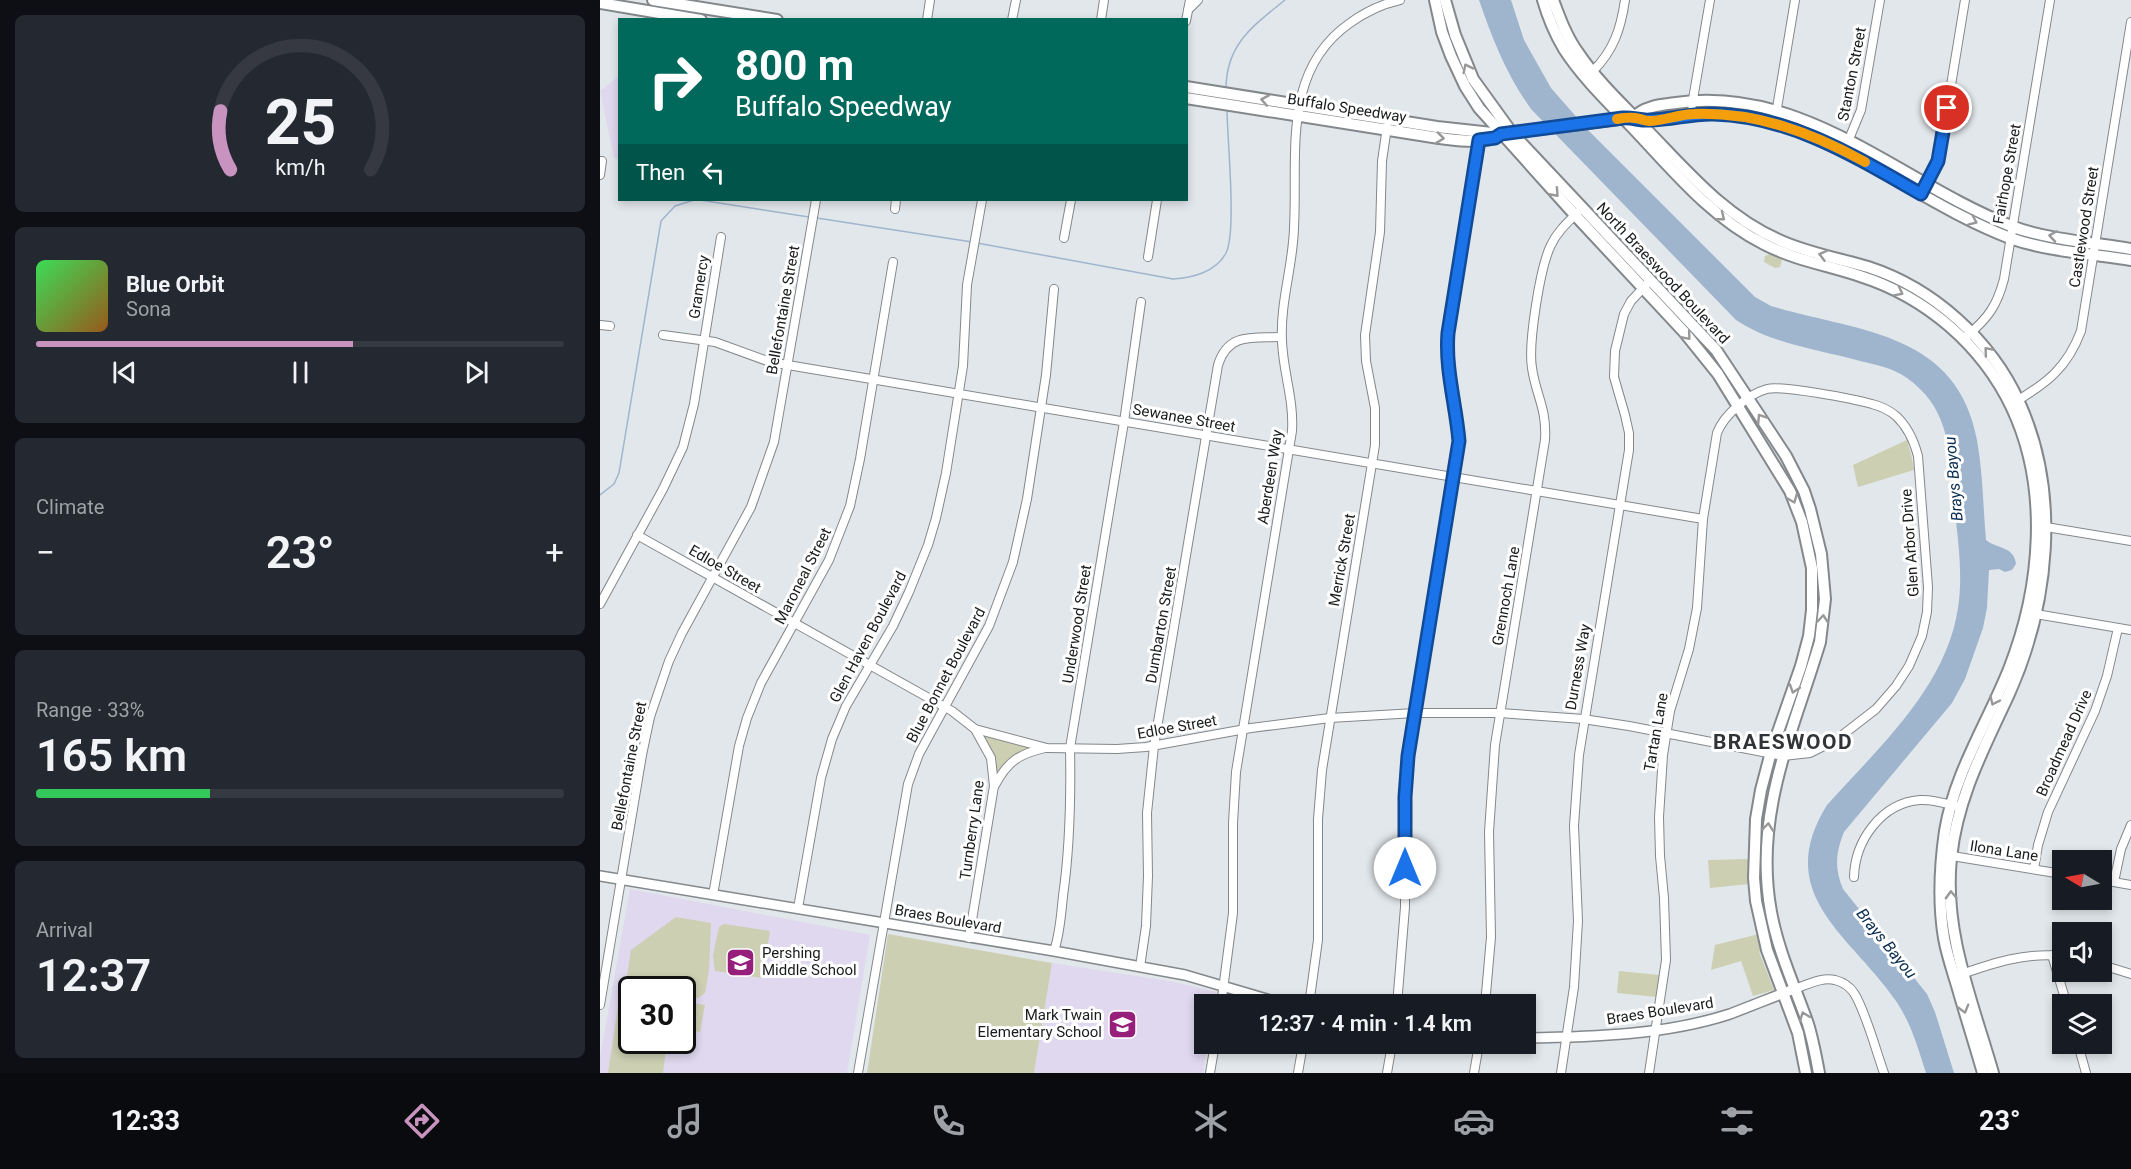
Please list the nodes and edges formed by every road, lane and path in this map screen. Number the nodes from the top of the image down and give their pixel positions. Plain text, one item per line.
1 (653, 0) edge
2 (930, 0) edge
3 (1016, 0) edge
4 (1104, 0) edge
5 (1190, 0) edge
6 (1198, 0) edge
7 (1400, 0) edge
8 (1435, 0) edge
9 (1445, 0) edge
10 (1543, 0) edge
11 (1553, 0) edge
12 (1625, 0) edge
13 (1710, 0) edge
14 (1795, 0) edge
15 (1880, 0) edge
16 (1965, 0) edge
17 (2050, 0) edge
18 (666, 2) junction
19 (600, 3) edge
20 (1188, 10) junction
21 (657, 12) junction
22 (690, 18) edge
23 (765, 18) edge
24 (927, 18) edge
25 (1012, 18) edge
26 (1101, 18) edge
27 (1187, 18) edge
28 (2131, 22) edge
29 (1593, 70) junction
30 (1188, 88) edge
31 (1218, 97) junction
32 (1603, 97) junction
33 (1188, 98) edge
34 (1693, 101) junction
35 (1479, 108) junction
36 (1299, 111) junction
37 (1691, 114) junction
38 (1775, 117) junction
39 (1628, 118) junction
40 (1660, 119) junction
41 (1595, 121) junction
42 (1388, 125) junction
43 (1539, 129) junction
44 (1507, 133) junction
45 (1476, 136) junction
46 (1656, 139) junction
47 (1850, 139) junction
48 (1843, 150) junction
49 (1532, 154) junction
50 (601, 161) edge
51 (600, 175) edge
52 (1924, 189) junction
53 (815, 201) edge
54 (896, 201) edge
55 (981, 201) edge
56 (1071, 201) edge
57 (1157, 201) edge
58 (895, 209) dead end
59 (1578, 212) junction
60 (2012, 232) junction
61 (721, 237) dead end
62 (1064, 238) dead end
63 (2094, 248) junction
64 (2131, 249) edge
65 (1148, 257) dead end
66 (2131, 260) edge
67 (893, 262) dead end
68 (1651, 279) junction
69 (1643, 288) junction
70 (1054, 289) dead end
71 (1141, 302) dead end
72 (600, 325) edge
73 (610, 326) dead end
74 (663, 335) dead end
75 (1967, 336) junction
76 (1281, 337) junction
77 (704, 341) junction
78 (788, 365) junction
79 (873, 380) junction
80 (958, 394) junction
81 (1749, 399) junction
82 (2014, 403) junction
83 (1738, 407) junction
84 (1041, 408) junction
85 (1124, 422) junction
86 (1207, 436) junction
87 (1289, 450) junction
88 (1372, 464) junction
89 (1454, 477) junction
90 (1538, 492) junction
91 (1620, 506) junction
92 (1702, 519) junction
93 (2041, 526) junction
94 (638, 535) junction
95 (2131, 541) edge
96 (1818, 569) junction
97 (713, 577) junction
98 (600, 604) edge
99 (2031, 613) junction
100 (794, 624) junction
101 (2118, 628) junction
102 (2131, 630) edge
103 (870, 665) junction
104 (945, 707) junction
105 (1415, 713) junction
106 (1500, 713) junction
107 (1330, 718) junction
108 (1583, 719) junction
109 (975, 729) junction
110 (1243, 729) junction
111 (1667, 732) junction
112 (1154, 746) junction
113 (1047, 748) junction
114 (1070, 748) junction
115 (1772, 752) junction
116 (1783, 756) junction
117 (994, 786) junction
118 (1956, 805) junction
119 (2131, 825) edge
120 (1947, 855) junction
121 (1760, 859) junction
122 (2034, 869) junction
123 (2052, 872) edge
124 (600, 876) edge
125 (1854, 878) dead end
126 (621, 879) junction
127 (2114, 882) joint
128 (2131, 885) edge
129 (713, 895) junction
130 (798, 908) junction
131 (883, 923) junction
132 (969, 938) junction
133 (1054, 951) junction
134 (2052, 955) edge
135 (1140, 968) junction
136 (2112, 968) edge
137 (2131, 974) edge
138 (1959, 975) junction
139 (1224, 986) junction
140 (1789, 991) junction
141 (1223, 994) edge
142 (1251, 994) edge
143 (1311, 994) edge
144 (1398, 994) edge
145 (1486, 994) edge
146 (600, 1005) edge
147 (1656, 1029) junction
148 (1567, 1037) junction
149 (1536, 1038) edge
150 (1213, 1054) edge
151 (1301, 1054) edge
152 (1390, 1054) edge
153 (1477, 1054) edge
154 (2081, 1054) edge
155 (858, 1073) edge
156 (1210, 1073) edge
157 (1298, 1073) edge
158 (1387, 1073) edge
159 (1474, 1073) edge
160 (1561, 1073) edge
161 (1649, 1073) edge
162 (1806, 1073) edge
163 (1819, 1073) edge
164 (1884, 1073) edge
165 (1983, 1073) edge
166 (1993, 1073) edge
167 (2086, 1073) edge

1 - 18 main road
2 - 24 street
3 - 25 street
4 - 26 street
5 - 20 street
6 - 20 street
7 - 36 street, Aberdeen Way
8 - 35 main road, North Braeswood Boulevard
44 -> 9 main road, North Braeswood Boulevard
10 - 32 main road
11 - 29 main road
12 - 29 street
13 - 34 street
14 - 38 street
15 - 47 street, Stanton Street
16 - 52 street
17 - 60 street, Fairhope Street
18 - 21 main road
18 - 23 main road
19 - 21 main road
20 - 27 street
21 - 22 main road
28 - 63 street, Castlewood Street
29 - 39 main road
30 - 31 main road, Buffalo Speedway
31 - 33 main road, Buffalo Speedway
31 - 36 main road, Buffalo Speedway
32 - 39 main road
32 - 41 main road
34 - 37 street
34 - 38 main road, Buffalo Speedway
34 - 39 main road, Buffalo Speedway
35 - 44 main road, North Braeswood Boulevard
35 - 45 main road
36 - 42 main road, Buffalo Speedway
36 - 76 street, Aberdeen Way
37 - 38 main road, Buffalo Speedway
37 - 40 main road, Buffalo Speedway
38 - 47 main road, Buffalo Speedway
38 - 48 main road, Buffalo Speedway
39 - 40 main road, Buffalo Speedway
39 - 41 main road, Buffalo Speedway
39 - 46 main road
39 -> 75 main road
40 - 46 main road
41 - 43 main road, Buffalo Speedway
42 - 45 main road, Buffalo Speedway
42 - 88 street, Merrick Street
43 - 44 main road, Buffalo Speedway
43 - 49 main road
44 - 45 main road, Buffalo Speedway
44 - 49 main road, North Braeswood Boulevard
44 -> 59 main road, North Braeswood Boulevard
45 - 89 street
75 -> 46 main road
47 - 48 street, Stanton Street
47 - 52 main road, Buffalo Speedway
48 - 52 main road, Buffalo Speedway
49 - 59 main road, North Braeswood Boulevard
50 - 51 street
52 - 60 main road, Buffalo Speedway
53 - 78 street, Bellefontaine Street
54 - 58 street
55 - 80 street, Glen Haven Boulevard
56 - 62 street
57 - 65 street
59 - 68 main road, North Braeswood Boulevard
59 - 69 main road, North Braeswood Boulevard
59 - 90 street, Grennoch Lane
60 - 63 main road, Buffalo Speedway
60 - 75 street, Fairhope Street
61 - 77 street, Gramercy
63 - 64 main road, Buffalo Speedway
63 - 66 main road, Buffalo Speedway
63 - 82 street, Castlewood Street
67 - 79 street, Maroneal Street
68 - 69 street, Durness Way
68 - 81 main road, North Braeswood Boulevard
69 -> 83 main road, North Braeswood Boulevard
69 - 91 street, Durness Way
70 - 84 street, Blue Bonnet Boulevard
71 - 85 street, Underwood Street
72 - 73 street
74 - 77 street, Sewanee Street
75 - 82 main road
76 - 86 street, Dumbarton Street
76 - 87 street, Aberdeen Way
77 - 78 street, Sewanee Street
77 - 94 street, Gramercy
78 - 79 street, Sewanee Street
78 - 97 street, Bellefontaine Street
79 - 80 street, Sewanee Street
79 - 100 street, Maroneal Street
80 - 84 street, Sewanee Street
80 - 103 street, Glen Haven Boulevard
81 - 83 street, Glen Arbor Drive
96 -> 81 main road, North Braeswood Boulevard
81 - 116 street, Glen Arbor Drive
82 - 93 main road
83 - 92 street, Tartan Lane
83 -> 96 main road, North Braeswood Boulevard
84 - 85 street, Sewanee Street
84 - 104 street, Blue Bonnet Boulevard
85 - 86 street, Sewanee Street
85 - 114 street, Underwood Street
86 - 87 street, Sewanee Street
86 - 112 street, Dumbarton Street
87 - 88 street, Sewanee Street
87 - 110 street, Aberdeen Way
88 - 89 street, Sewanee Street
88 - 107 street, Merrick Street
89 - 90 street, Sewanee Street
89 - 105 street
90 - 91 street, Sewanee Street
90 - 106 street, Grennoch Lane
91 - 92 street, Sewanee Street
91 - 108 street, Durness Way
92 - 111 street, Tartan Lane
93 - 95 street
93 - 99 main road
94 - 97 street, Edloe Street
94 - 98 street, Gramercy
96 -> 115 main road, North Braeswood Boulevard
116 -> 96 main road, North Braeswood Boulevard
97 - 100 street, Edloe Street
97 - 126 street, Bellefontaine Street
99 - 101 street
99 - 118 main road
100 - 103 street, Edloe Street
100 - 129 street, Maroneal Street
101 - 102 street
101 - 122 street, Broadmead Drive
103 - 104 street, Edloe Street
103 - 130 street, Glen Haven Boulevard
104 - 109 street, Edloe Street
104 - 131 street, Blue Bonnet Boulevard
105 - 106 street, Edloe Street
105 - 107 street, Edloe Street
105 - 144 street
106 - 108 street, Edloe Street
106 - 145 street, Grennoch Lane
107 - 110 street, Edloe Street
107 - 143 street, Merrick Street
108 - 111 street, Edloe Street
108 - 148 street, Durness Way
109 - 113 street, Edloe Street
109 - 117 street, Turnberry Lane
110 - 112 street, Edloe Street
110 - 139 street, Aberdeen Way
111 - 115 street, Edloe Street
111 - 147 street, Tartan Lane
112 - 114 street, Edloe Street
112 - 135 street, Dumbarton Street
113 - 114 street, Edloe Street
113 - 117 street
114 - 133 street, Underwood Street
115 - 116 street, Glen Arbor Drive
115 - 121 main road, North Braeswood Boulevard
121 -> 116 main road, North Braeswood Boulevard
117 - 132 street, Turnberry Lane
118 - 120 main road
118 - 125 street
119 - 127 street
120 - 122 street, Ilona Lane
120 - 138 main road
121 - 140 main road, North Braeswood Boulevard
122 - 123 street, Ilona Lane
124 - 126 street, Braes Boulevard
126 - 129 street, Braes Boulevard
126 - 146 street, Bellefontaine Street
127 - 128 street
129 - 130 street, Braes Boulevard
130 - 131 street, Braes Boulevard
131 - 132 street, Braes Boulevard
131 - 155 street, Blue Bonnet Boulevard
132 - 133 street, Braes Boulevard
133 - 135 street, Braes Boulevard
134 - 138 street
135 - 139 street, Braes Boulevard
136 - 137 street
138 -> 165 main road
138 - 166 main road
139 - 141 street, Aberdeen Way
139 - 142 street, Braes Boulevard
140 - 147 street, Braes Boulevard
140 - 162 main road, North Braeswood Boulevard
163 -> 140 main road, North Braeswood Boulevard
140 - 164 street
147 - 148 street, Braes Boulevard
147 - 161 street, Tartan Lane
148 - 149 street, Braes Boulevard
148 - 160 street, Durness Way
150 - 156 street
151 - 157 street
152 - 158 street
153 - 159 street
154 - 167 street

